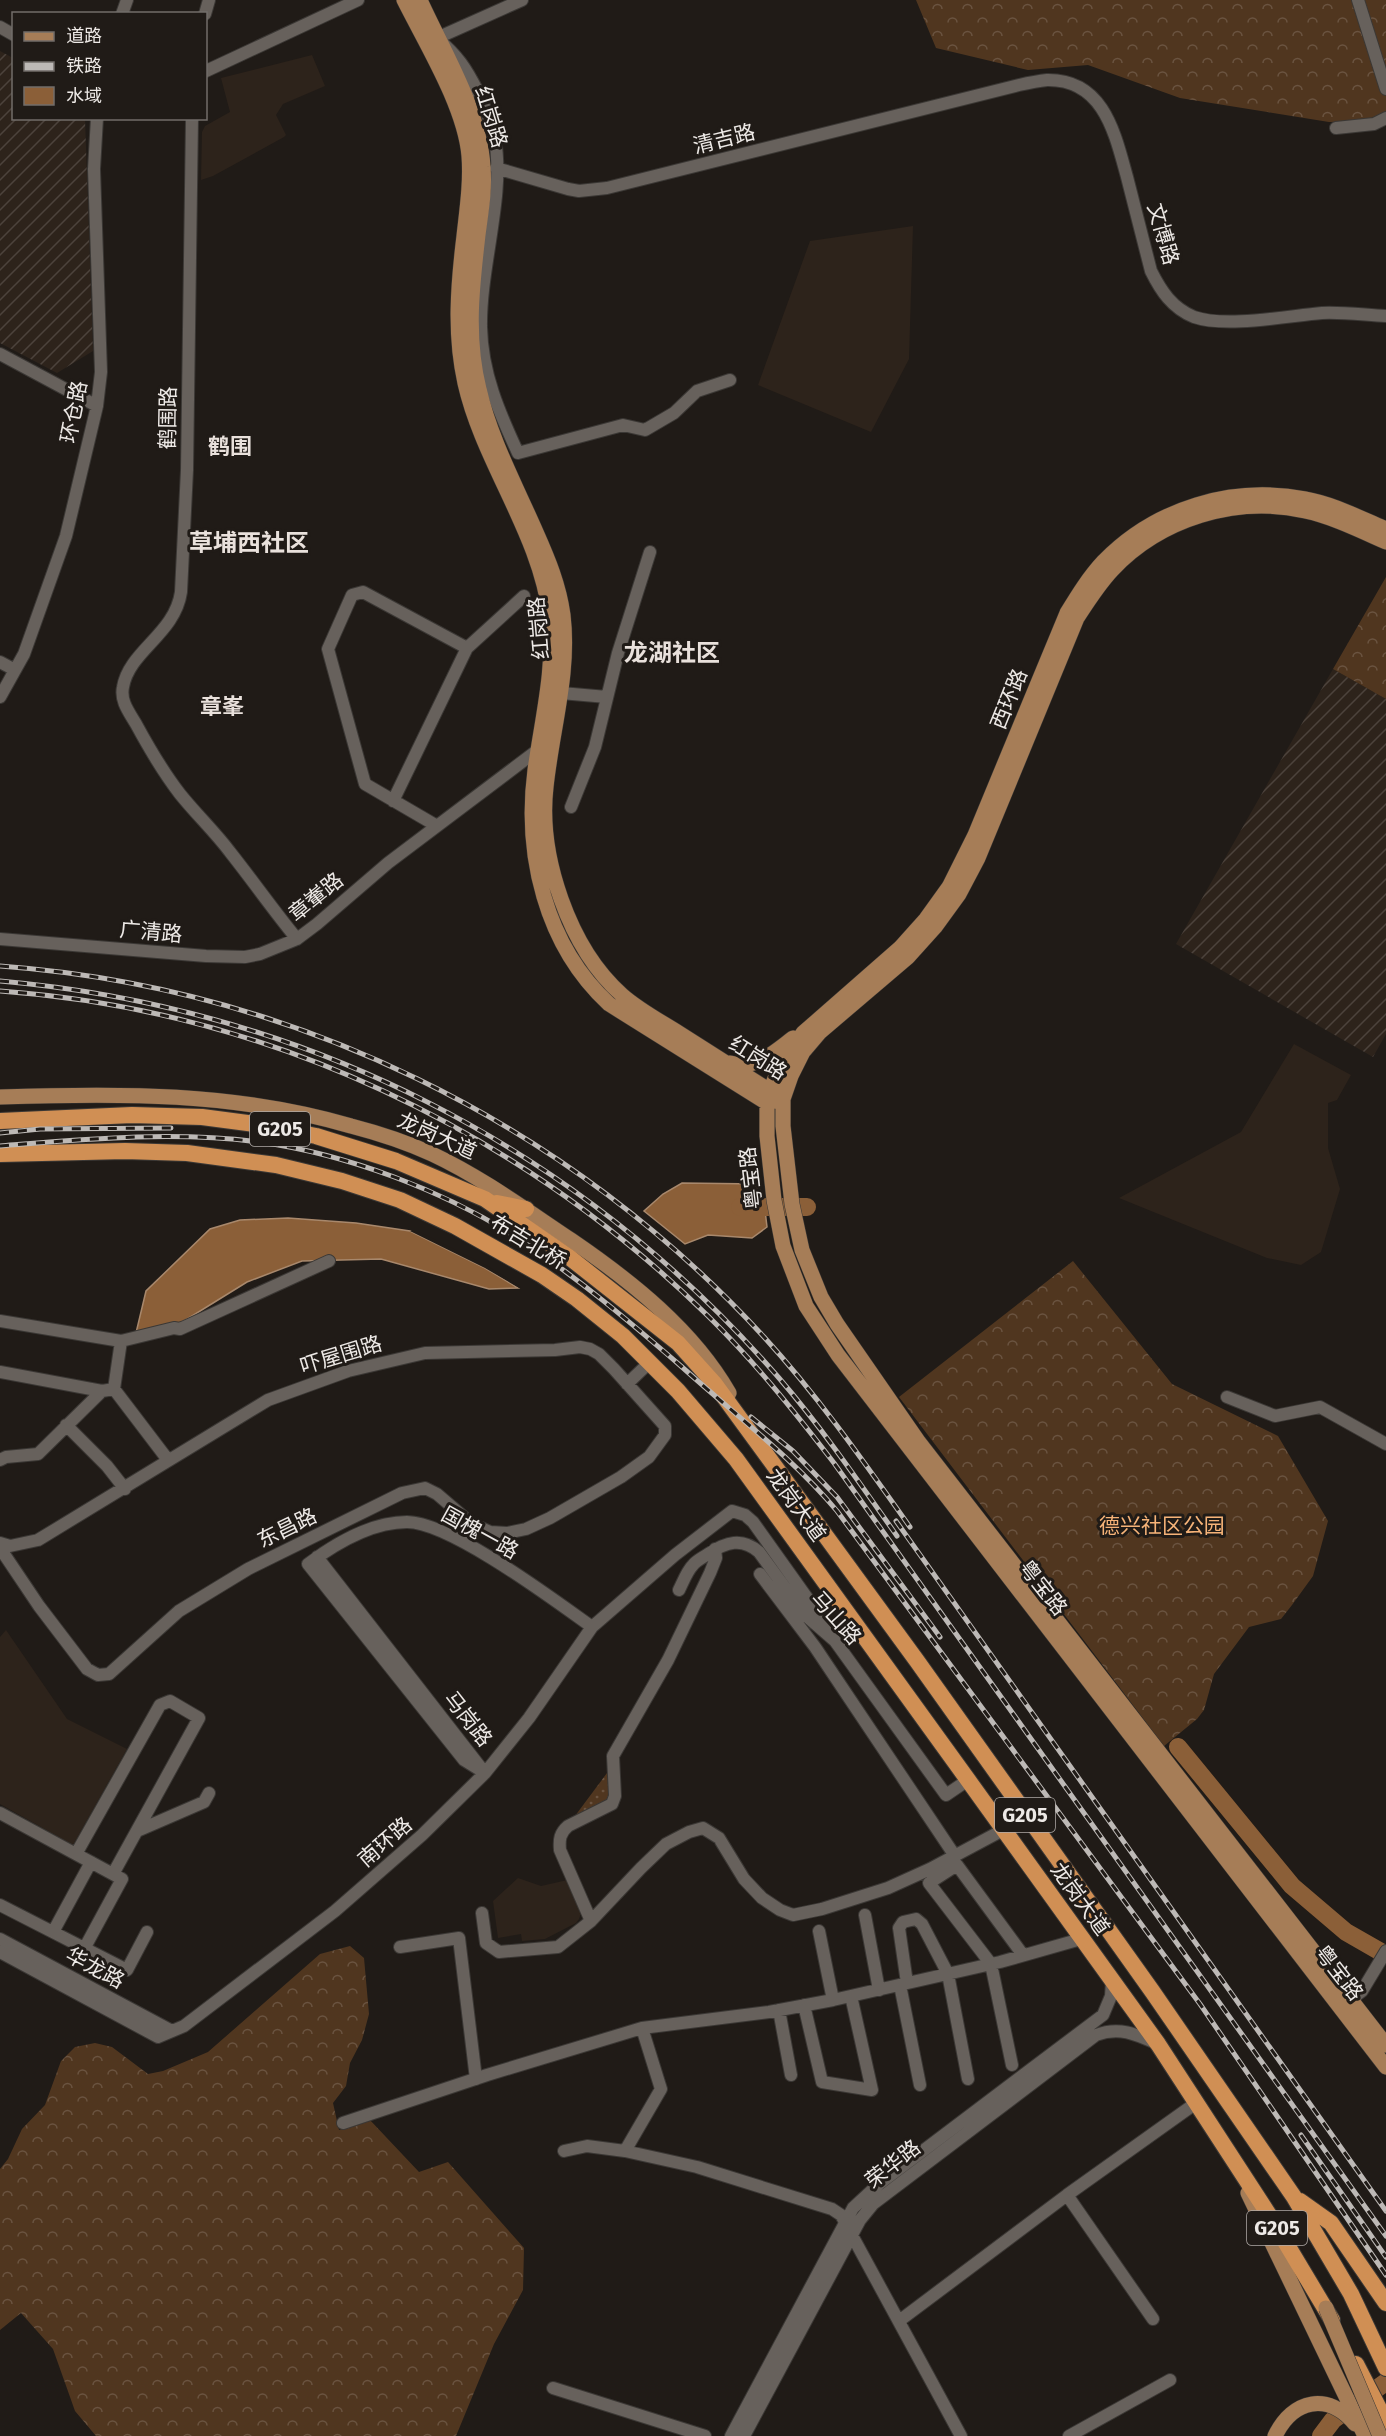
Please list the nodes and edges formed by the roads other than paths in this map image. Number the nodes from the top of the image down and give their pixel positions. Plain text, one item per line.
1 (358, 0) edge
2 (404, 0) edge
3 (420, 0) edge
4 (522, 0) edge
5 (1358, 0) edge
6 (437, 38) junction
7 (207, 71) edge
8 (1386, 89) edge
9 (962, 99) joint
10 (1386, 118) edge
11 (97, 120) edge
12 (192, 120) edge
13 (1336, 128) dead end
14 (496, 168) junction
15 (1386, 316) edge
16 (0, 354) edge
17 (730, 380) dead end
18 (97, 406) junction
19 (1386, 529) edge
20 (1386, 542) edge
21 (650, 552) dead end
22 (524, 596) dead end
23 (467, 648) junction
24 (0, 662) edge
25 (15, 670) junction
26 (561, 693) junction
27 (0, 697) edge
28 (607, 697) junction
29 (122, 699) joint
30 (539, 749) junction
31 (393, 801) junction
32 (571, 807) dead end
33 (437, 826) junction
34 (0, 939) edge
35 (297, 939) junction
36 (812, 1023) junction
37 (722, 1061) junction
38 (0, 1097) edge
39 (769, 1097) junction
40 (783, 1099) junction
41 (0, 1121) edge
42 (1, 1154) edge
43 (485, 1200) junction
44 (526, 1209) junction
45 (537, 1235) joint
46 (329, 1261) dead end
47 (618, 1295) joint
48 (577, 1299) joint
49 (0, 1321) edge
50 (121, 1341) junction
51 (650, 1362) junction
52 (0, 1372) edge
53 (627, 1384) junction
54 (108, 1390) junction
55 (1227, 1397) dead end
56 (66, 1425) junction
57 (753, 1435) junction
58 (1386, 1444) edge
59 (649, 1457) joint
60 (0, 1460) edge
61 (168, 1460) junction
62 (125, 1489) junction
63 (0, 1543) edge
64 (0, 1548) edge
65 (715, 1550) junction
66 (313, 1561) joint
67 (760, 1574) dead end
68 (679, 1590) dead end
69 (592, 1627) junction
70 (835, 1641) junction
71 (485, 1773) junction
72 (968, 1780) junction
73 (210, 1793) dead end
74 (0, 1813) edge
75 (1003, 1830) junction
76 (137, 1831) junction
77 (76, 1854) junction
78 (954, 1856) junction
79 (92, 1862) junction
80 (113, 1874) junction
81 (0, 1905) edge
82 (482, 1913) dead end
83 (865, 1915) dead end
84 (591, 1921) junction
85 (819, 1931) dead end
86 (53, 1932) junction
87 (147, 1932) dead end
88 (0, 1939) edge
89 (1081, 1939) junction
90 (400, 1947) dead end
91 (84, 1949) junction
92 (1386, 1951) edge
93 (0, 1952) edge
94 (1023, 1955) junction
95 (991, 1964) junction
96 (948, 1974) junction
97 (1112, 1981) junction
98 (903, 1984) junction
99 (879, 1990) junction
100 (851, 1996) junction
101 (833, 2000) junction
102 (1346, 2004) junction
103 (804, 2005) junction
104 (779, 2010) junction
105 (642, 2028) junction
106 (172, 2031) junction
107 (158, 2037) joint
108 (1158, 2044) junction
109 (1386, 2045) edge
110 (1012, 2065) dead end
111 (1386, 2067) edge
112 (791, 2075) dead end
113 (476, 2079) junction
114 (968, 2079) dead end
115 (920, 2085) dead end
116 (1196, 2103) junction
117 (343, 2123) dead end
118 (1226, 2149) junction
119 (564, 2151) dead end
120 (625, 2151) junction
121 (1067, 2195) junction
122 (1294, 2197) junction
123 (845, 2223) junction
124 (851, 2236) junction
125 (1386, 2302) edge
126 (1326, 2308) junction
127 (1153, 2319) dead end
128 (899, 2321) junction
129 (1385, 2365) edge
130 (1170, 2380) dead end
131 (553, 2388) dead end
132 (1386, 2422) edge
133 (705, 2436) edge
134 (731, 2436) edge
135 (744, 2436) edge
136 (961, 2436) edge
137 (1069, 2436) edge
138 (1275, 2436) edge
139 (1365, 2436) edge
140 (1380, 2436) edge

1 - 7 street
2 - 30 main road, 红岗路
3 - 6 main road, 红岗路
4 - 6 street
5 - 8 street
6 - 14 street
6 - 26 main road, 红岗路
9 - 14 street, 清吉路
9 - 15 street, 文博路
10 - 13 street
11 - 18 street, 环仓路
12 - 29 street, 鹤围路
14 - 17 street
16 - 18 street
18 - 25 street, 环仓路
19 - 36 main road, 西环路
20 - 40 main road, 西环路
21 - 28 street
22 - 23 street
23 - 31 street
23 - 31 street
24 - 25 street
25 - 27 street, 环仓路
26 - 28 street
26 - 37 main road, 红岗路
28 - 32 street
29 - 35 street, 章輋路
30 - 33 street, 章輋路
30 - 39 main road, 红岗路
31 - 33 street
33 - 35 street, 章輋路
34 - 35 street, 广清路
36 - 37 main road
36 - 39 main road, 西环路
37 - 39 main road, 红岗路
38 - 44 main road, 龙岗大道
39 - 40 main road, 红岗路
39 - 102 main road, 粤宝路
40 - 102 main road, 粤宝路
41 - 43 highway, 龙岗大道 / G205
42 - 48 highway, 布吉北桥 / G205
43 - 44 highway
43 - 45 highway, 龙岗大道 / G205
44 - 57 main road, 龙岗大道
45 - 47 highway, 布吉北桥 / G205
46 - 50 street
47 - 57 highway, 龙岗大道 / G205
48 - 51 highway, 龙岗大道 / G205
49 - 50 street
50 - 54 street
51 - 53 street
51 - 72 highway, 龙岗大道 / G205
52 - 54 street
53 - 59 street, 吓屋围路
53 - 61 street, 吓屋围路
54 - 56 street
54 - 61 street
55 - 58 street
56 - 60 street
56 - 62 street
57 - 122 highway, 龙岗大道 / G205
59 - 64 street, 东昌路
61 - 62 street, 吓屋围路
62 - 63 street, 吓屋围路
65 - 68 street, 马山路
65 - 70 street, 马山路
65 - 84 street
66 - 69 street, 国槐一路
66 - 71 street, 马岗路
67 - 78 street
69 - 70 street, 南环路
69 - 71 street, 南环路
70 - 72 street, 马山路
71 - 106 street, 南环路
72 - 75 highway, 龙岗大道 / G205
73 - 76 street
74 - 77 street
75 - 78 street
75 - 89 highway, 龙岗大道 / G205
76 - 77 street
76 - 80 street
77 - 79 street
78 - 84 street
79 - 80 street
79 - 86 street
80 - 91 street
81 - 86 street
82 - 84 street
83 - 99 street
85 - 101 street
86 - 91 street
87 - 91 street
88 - 106 street, 华龙路
89 - 94 street
89 - 97 highway, 龙岗大道 / G205
90 - 113 street
92 - 102 street
93 - 107 street, 华龙路
94 - 95 street
94 - 95 street
95 - 96 street
95 - 110 street
96 - 98 street
96 - 98 street
96 - 114 street
97 - 108 highway, 龙岗大道 / G205
97 - 123 street, 荣华路
98 - 99 street
98 - 115 street
99 - 100 street
100 - 101 street
100 - 103 street
101 - 103 street
102 - 109 main road, 粤宝路
102 - 111 main road, 粤宝路
103 - 104 street
104 - 105 street
104 - 112 street
105 - 113 street
105 - 120 street
106 - 107 street, 南环路
108 - 116 highway, 龙岗大道 / G205
108 - 124 street, 荣华路
113 - 117 street
116 - 118 highway, 龙岗大道 / G205
116 - 121 street
118 - 126 highway, 龙岗大道 / G205
118 - 139 main road
119 - 120 street
120 - 123 street
121 - 127 street
121 - 128 street
122 - 125 highway
122 - 129 highway, 龙岗大道 / G205
123 - 124 street
123 - 134 street, 荣华路
124 - 128 street
124 - 135 street, 荣华路
126 - 132 highway, 龙岗大道 / G205, bridge
126 - 140 main road, bridge
128 - 136 street
130 - 137 street
131 - 133 street
138 - 139 main road

